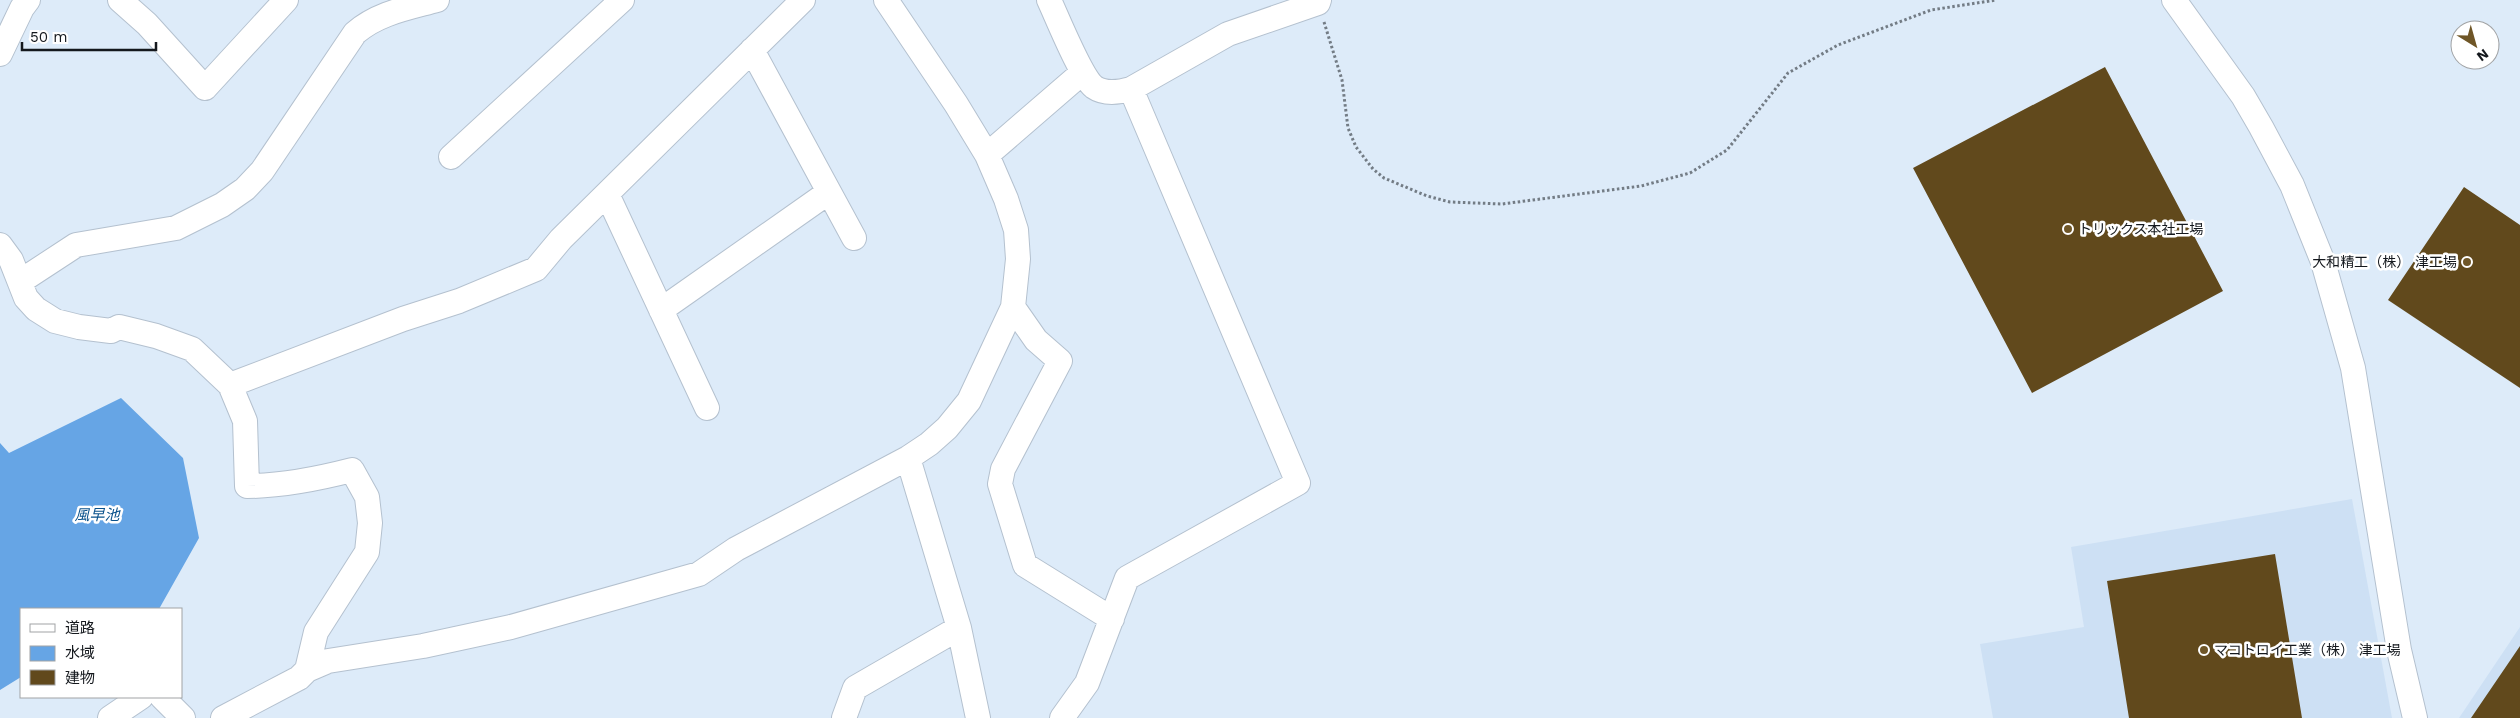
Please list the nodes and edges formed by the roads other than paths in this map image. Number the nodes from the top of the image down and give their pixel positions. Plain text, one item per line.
1 (28, 0) edge
2 (120, 0) edge
3 (286, 0) edge
4 (437, 0) edge
5 (622, 0) edge
6 (803, 0) edge
7 (886, 0) edge
8 (1049, 0) edge
9 (2174, 0) edge
10 (1318, 1) edge
11 (752, 50) junction
12 (0, 54) edge
13 (1083, 72) junction
14 (1131, 89) junction
15 (987, 155) junction
16 (451, 157) dead end
17 (829, 192) junction
18 (607, 194) junction
19 (854, 238) dead end
20 (0, 245) edge
21 (21, 281) junction
22 (1014, 307) junction
23 (661, 310) junction
24 (230, 386) junction
25 (707, 408) dead end
26 (908, 458) junction
27 (1112, 619) junction
28 (959, 628) junction
29 (307, 670) junction
30 (140, 698) edge
31 (163, 698) edge
32 (110, 718) edge
33 (183, 718) edge
34 (223, 718) edge
35 (844, 718) edge
36 (978, 718) edge
37 (1062, 718) edge
38 (2415, 718) edge

1 - 12 street
2 - 3 street
4 - 21 street
5 - 16 street
6 - 11 street
7 - 15 street
8 - 13 street
9 - 38 street
10 - 14 street
11 - 17 street
11 - 18 street
13 - 14 street
13 - 15 street
14 - 27 street
15 - 22 street
17 - 19 street
17 - 23 street
18 - 23 street
18 - 24 street
20 - 21 street
21 - 24 street
22 - 26 street
22 - 27 street
23 - 25 street
24 - 29 street
26 - 28 street
26 - 29 street
27 - 37 street
28 - 35 street
28 - 36 street
29 - 34 street
30 - 32 street
31 - 33 street

